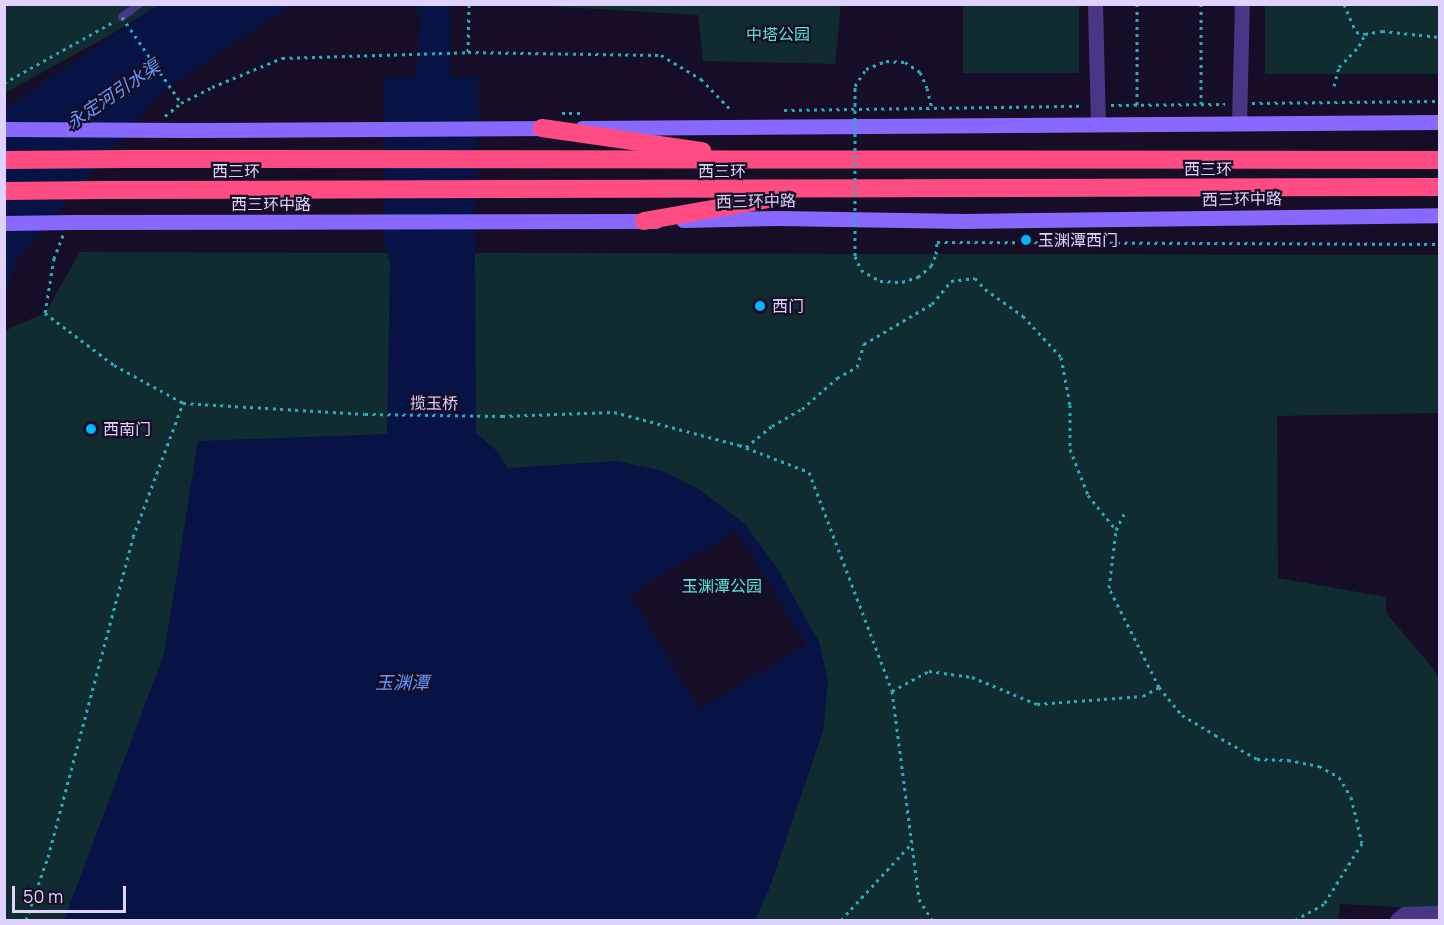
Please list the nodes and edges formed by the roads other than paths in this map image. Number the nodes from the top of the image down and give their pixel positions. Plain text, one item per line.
1 (139, 4) edge
2 (1095, 4) edge
3 (1242, 4) edge
4 (122, 17) road end
5 (1440, 122) edge
6 (1239, 123) junction
7 (1098, 124) junction
8 (543, 128) junction
9 (4, 129) edge
10 (4, 160) edge
11 (766, 160) junction
12 (1440, 160) edge
13 (1440, 187) edge
14 (816, 190) junction
15 (4, 191) edge
16 (1440, 215) edge
17 (644, 221) junction
18 (4, 223) edge
19 (1440, 913) edge
20 (1397, 921) edge

1 - 4 lane
2 - 7 street
3 - 6 street
5 - 6 street
6 - 7 street
7 - 8 street
8 - 9 street, bridge
8 - 11 highway
10 - 11 highway, 西三环, bridge
11 - 12 highway, 西三环
13 - 14 highway, 西三环
14 - 15 highway, 西三环, bridge
14 - 17 highway
16 - 17 street, 西三环中路
17 - 18 street, 西三环中路, bridge
19 - 20 street

